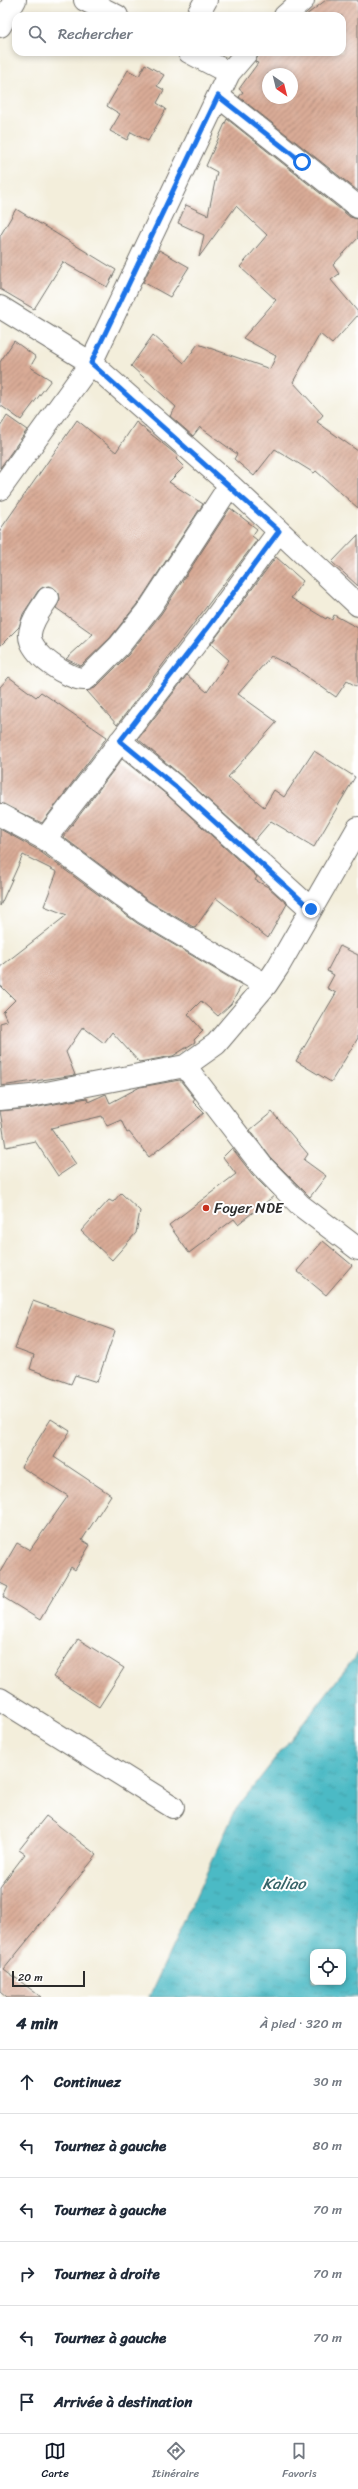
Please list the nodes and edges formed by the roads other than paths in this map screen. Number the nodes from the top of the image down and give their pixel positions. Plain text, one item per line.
1 (15, 0) edge
2 (85, 0) edge
3 (206, 0) edge
4 (303, 0) edge
5 (109, 12) edge
6 (199, 12) edge
7 (290, 12) edge
8 (0, 26) edge
9 (197, 56) edge
10 (244, 56) edge
11 (229, 73) junction
12 (218, 96) junction
13 (358, 208) edge
14 (0, 307) edge
15 (91, 363) junction
16 (230, 485) junction
17 (0, 489) edge
18 (279, 531) junction
19 (48, 598) dead end
20 (358, 605) edge
21 (120, 741) junction
22 (0, 815) edge
23 (358, 828) edge
24 (45, 839) junction
25 (311, 909) junction
26 (266, 985) junction
27 (185, 1066) junction
28 (0, 1099) edge
29 (358, 1248) edge
30 (0, 1699) edge
31 (173, 1807) dead end

1 - 8 street
2 - 5 street
3 - 6 street
4 - 7 street
9 - 11 street
10 - 11 street
11 - 12 street
12 - 13 street
12 - 15 street
14 - 15 street
15 - 16 street
15 - 17 street
16 - 18 street
16 - 19 street
18 - 20 street
18 - 21 street
21 - 24 street
21 - 25 street
22 - 24 street
23 - 25 street
24 - 26 street
25 - 26 street
26 - 27 street
27 - 28 street
27 - 29 street
30 - 31 street

